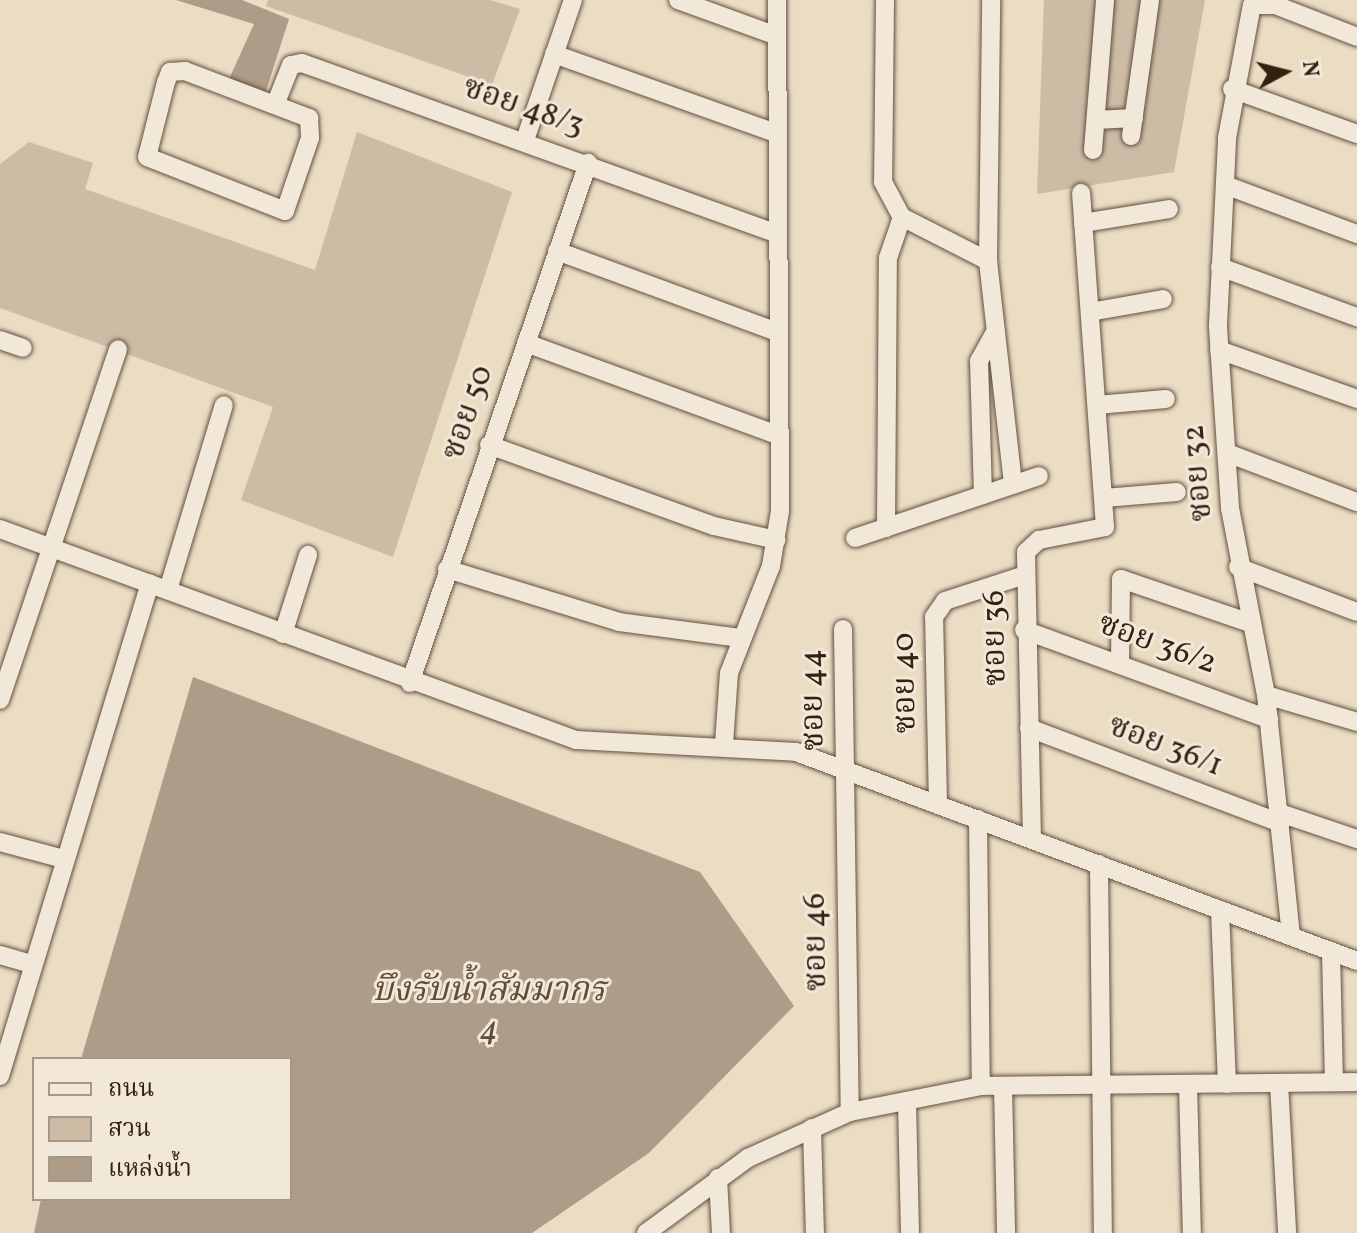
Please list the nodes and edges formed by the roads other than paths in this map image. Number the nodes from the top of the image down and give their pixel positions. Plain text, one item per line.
1 (573, 0) edge
2 (678, 0) edge
3 (777, 0) edge
4 (885, 0) edge
5 (991, 0) edge
6 (1105, 0) edge
7 (1150, 0) edge
8 (777, 36) junction
9 (1357, 37) edge
10 (554, 54) junction
11 (1232, 89) junction
12 (275, 105) junction
13 (1096, 120) junction
14 (776, 133) junction
15 (1357, 134) edge
16 (525, 140) junction
17 (1093, 150) dead end
18 (588, 163) junction
19 (1225, 185) junction
20 (1081, 193) dead end
21 (1169, 209) dead end
22 (902, 217) junction
23 (1083, 223) junction
24 (775, 233) junction
25 (1357, 234) edge
26 (557, 251) junction
27 (988, 261) junction
28 (1220, 267) junction
29 (1163, 299) dead end
30 (1090, 312) junction
31 (1357, 317) edge
32 (777, 332) junction
33 (994, 334) junction
34 (0, 340) edge
35 (526, 343) junction
36 (23, 348) dead end
37 (118, 349) dead end
38 (1219, 350) junction
39 (1166, 399) dead end
40 (1357, 399) edge
41 (224, 405) dead end
42 (1097, 405) junction
43 (780, 436) junction
44 (489, 445) junction
45 (1227, 453) junction
46 (1039, 476) dead end
47 (1013, 485) junction
48 (1177, 492) dead end
49 (983, 495) junction
50 (1104, 498) junction
51 (1357, 502) edge
52 (886, 528) junction
53 (0, 529) edge
54 (855, 538) dead end
55 (776, 540) junction
56 (55, 543) junction
57 (308, 555) dead end
58 (1238, 567) junction
59 (447, 569) junction
60 (1025, 575) junction
61 (150, 583) junction
62 (168, 590) junction
63 (1357, 612) edge
64 (1247, 622) junction
65 (843, 629) dead end
66 (1024, 630) junction
67 (283, 634) junction
68 (741, 638) junction
69 (1120, 662) junction
70 (410, 683) junction
71 (1266, 695) junction
72 (0, 700) edge
73 (1269, 719) junction
74 (1357, 722) edge
75 (1029, 728) junction
76 (724, 744) junction
77 (845, 771) junction
78 (938, 804) junction
79 (1280, 818) junction
80 (978, 819) junction
81 (1032, 839) junction
82 (1357, 839) edge
83 (0, 842) edge
84 (64, 859) junction
85 (1099, 864) junction
86 (1220, 910) junction
87 (1291, 936) junction
88 (1331, 951) junction
89 (0, 955) edge
90 (1357, 961) edge
91 (32, 964) junction
92 (0, 1076) edge
93 (1334, 1082) junction
94 (1357, 1082) edge
95 (1279, 1083) junction
96 (1227, 1084) junction
97 (1188, 1085) junction
98 (981, 1086) junction
99 (1003, 1086) junction
100 (1102, 1086) junction
101 (907, 1101) junction
102 (850, 1112) junction
103 (812, 1128) junction
104 (718, 1178) junction
105 (646, 1233) edge
106 (721, 1233) edge
107 (815, 1233) edge
108 (910, 1233) edge
109 (1006, 1233) edge
110 (1103, 1233) edge
111 (1192, 1233) edge
112 (1287, 1233) edge

1 - 10 street
2 - 8 street
3 - 8 street
4 - 22 street
5 - 27 street
6 - 13 street
7 - 13 street
8 - 14 street
9 - 11 street, ซอย 32
10 - 14 street
10 - 16 street
11 - 15 street
11 - 19 street, ซอย 32
12 - 12 street
12 - 16 street, ซอย 48/3
13 - 17 street
14 - 24 street
16 - 18 street, ซอย 48/3
18 - 24 street, ซอย 48/3
18 - 26 street, ซอย 50
19 - 25 street
19 - 28 street, ซอย 32
20 - 23 street, ซอย 36
21 - 23 street
22 - 27 street
22 - 52 street
23 - 30 street, ซอย 36
24 - 32 street
26 - 32 street
26 - 35 street, ซอย 50
27 - 33 street
28 - 31 street
28 - 38 street, ซอย 32
29 - 30 street
30 - 42 street, ซอย 36
32 - 43 street
33 - 47 street
33 - 49 street
34 - 36 street
35 - 43 street
35 - 44 street, ซอย 50
37 - 56 street
38 - 40 street
38 - 45 street, ซอย 32
39 - 42 street
41 - 62 street
42 - 50 street, ซอย 36
43 - 55 street
44 - 55 street
44 - 59 street, ซอย 50
45 - 51 street
45 - 58 street, ซอย 32
46 - 47 street
47 - 49 street
48 - 50 street
49 - 52 street
50 - 60 street, ซอย 36
52 - 54 street
53 - 56 street
55 - 68 street
56 - 61 street
56 - 72 street
57 - 67 street
58 - 63 street
58 - 64 street, ซอย 32
59 - 68 street
59 - 70 street, ซอย 50
60 - 66 street, ซอย 36
60 - 78 street, ซอย 40
61 - 62 street
61 - 84 street
62 - 67 street
64 - 69 street
64 - 71 street, ซอย 32
65 - 77 street, ซอย 44
66 - 69 street, ซอย 36/2
66 - 75 street, ซอย 36
67 - 70 street
68 - 76 street
69 - 73 street, ซอย 36/2
70 - 76 street
71 - 73 street, ซอย 32
71 - 74 street
73 - 79 street, ซอย 32
75 - 79 street, ซอย 36/1
75 - 81 street, ซอย 36
76 - 77 street
77 - 78 street
77 - 102 street, ซอย 46
78 - 80 street
79 - 82 street, ซอย 36/1
79 - 87 street, ซอย 32
80 - 81 street
80 - 98 street
81 - 85 street
83 - 84 street
84 - 91 street
85 - 86 street
85 - 100 street
86 - 87 street
86 - 96 street
87 - 88 street
88 - 90 street
88 - 93 street
89 - 91 street
91 - 92 street
93 - 94 street
93 - 95 street
95 - 96 street
95 - 112 street
96 - 97 street
97 - 100 street
97 - 111 street
98 - 99 street
98 - 101 street
99 - 100 street
99 - 109 street
100 - 110 street
101 - 102 street
101 - 108 street
102 - 103 street
103 - 104 street
103 - 107 street
104 - 105 street
104 - 106 street

